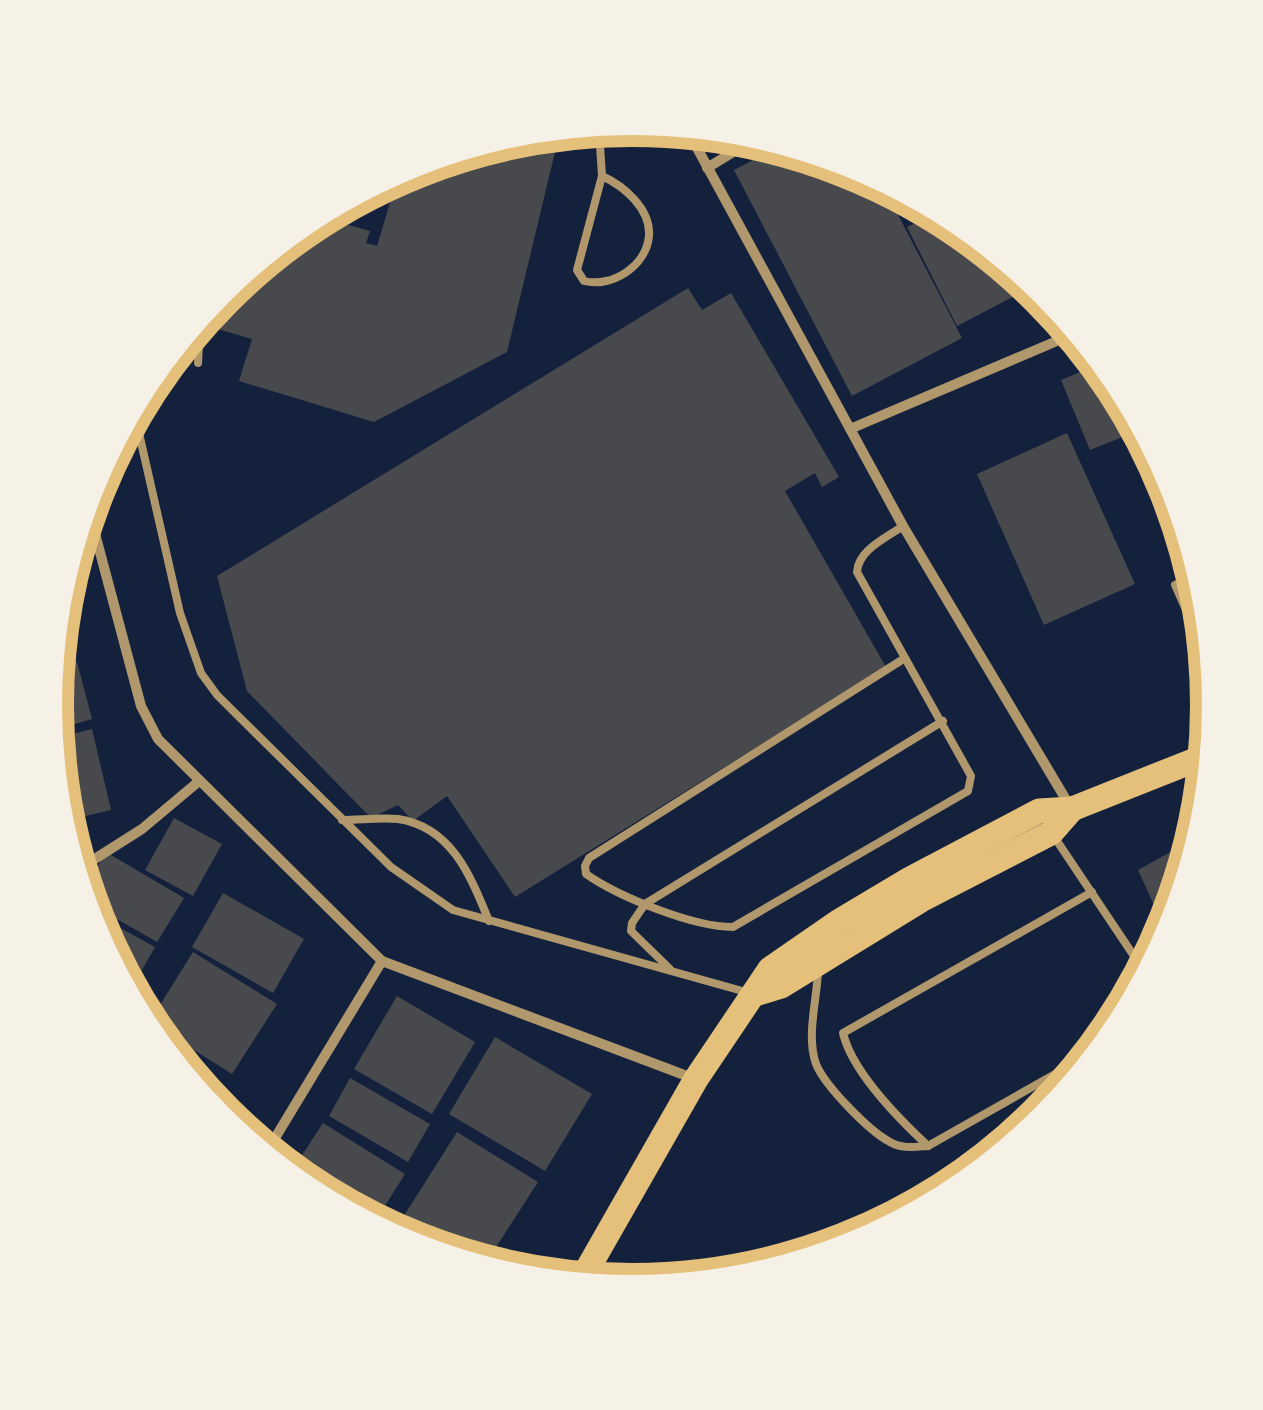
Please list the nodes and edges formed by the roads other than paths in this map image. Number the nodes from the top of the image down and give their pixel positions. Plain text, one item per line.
1 (600, 142) edge
2 (695, 145) edge
3 (735, 151) edge
4 (707, 168) junction
5 (602, 176) junction
6 (1061, 340) edge
7 (199, 343) edge
8 (198, 363) dead end
9 (850, 429) junction
10 (139, 431) edge
11 (903, 526) junction
12 (95, 532) edge
13 (1182, 582) edge
14 (1189, 617) edge
15 (906, 658) junction
16 (942, 721) junction
17 (1192, 761) edge
18 (198, 782) junction
19 (1072, 809) junction
20 (341, 820) junction
21 (1052, 832) junction
22 (90, 861) edge
23 (1092, 892) junction
24 (644, 904) junction
25 (489, 921) junction
26 (1135, 958) edge
27 (382, 961) junction
28 (818, 962) junction
29 (671, 970) junction
30 (755, 994) junction
31 (1061, 1071) edge
32 (696, 1080) junction
33 (274, 1140) edge
34 (928, 1146) junction
35 (589, 1267) edge

1 - 5 lane
2 - 4 street
3 - 4 street
4 - 9 street
5 - 5 lane
6 - 9 street
7 - 8 lane
9 - 11 street
10 - 20 lane
11 - 15 lane
11 - 19 street
12 - 18 street
13 - 14 lane
15 - 16 lane
15 - 24 lane
16 - 24 lane
16 - 24 lane
17 - 19 main road
18 - 22 street
18 - 27 street
19 - 21 main road
19 - 30 main road
20 - 25 lane
20 - 25 lane
21 - 23 lane
21 - 28 main road
23 - 26 lane
23 - 34 lane
24 - 29 lane
25 - 29 lane
27 - 32 street
27 - 33 street
28 - 30 main road
28 - 34 lane
29 - 30 lane
30 - 32 main road
31 - 34 lane
32 - 35 main road

